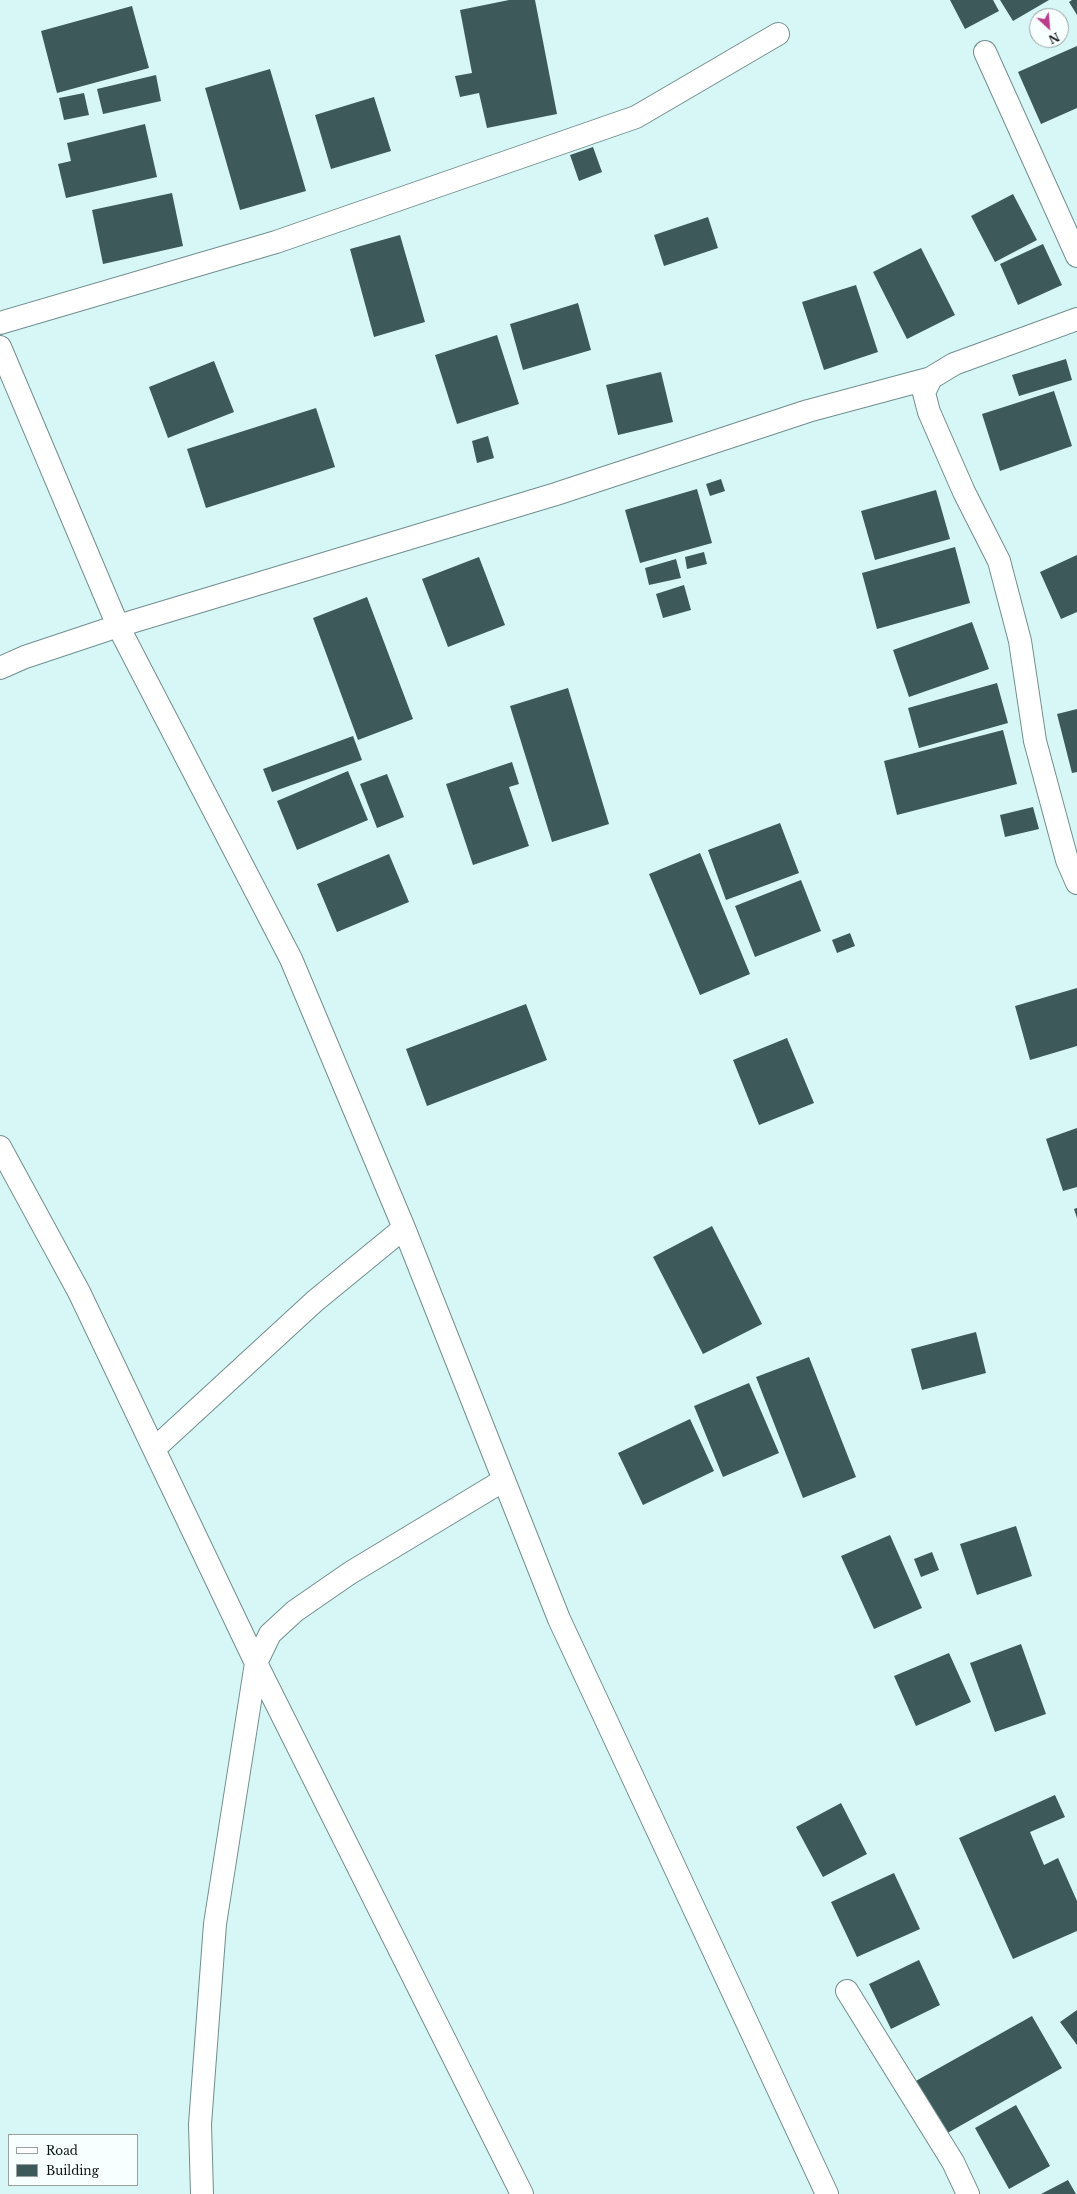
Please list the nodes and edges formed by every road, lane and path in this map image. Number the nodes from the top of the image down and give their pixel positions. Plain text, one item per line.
1 (778, 34) dead end
2 (985, 52) dead end
3 (1077, 256) edge
4 (1077, 319) edge
5 (0, 323) edge
6 (0, 347) edge
7 (931, 378) junction
8 (118, 626) junction
9 (0, 668) edge
10 (1077, 883) edge
11 (0, 1147) edge
12 (404, 1228) junction
13 (154, 1449) junction
14 (504, 1480) junction
15 (256, 1663) junction
16 (847, 1991) dead end
17 (202, 2194) edge
18 (522, 2194) edge
19 (827, 2194) edge
20 (968, 2194) edge

1 - 5 street
2 - 3 street
4 - 7 street
6 - 8 street
7 - 8 street
7 - 10 street
8 - 9 street
8 - 12 street
11 - 13 street
12 - 13 street
12 - 14 street
13 - 15 street
14 - 15 street
14 - 19 street
15 - 17 street
15 - 18 street
16 - 20 street

